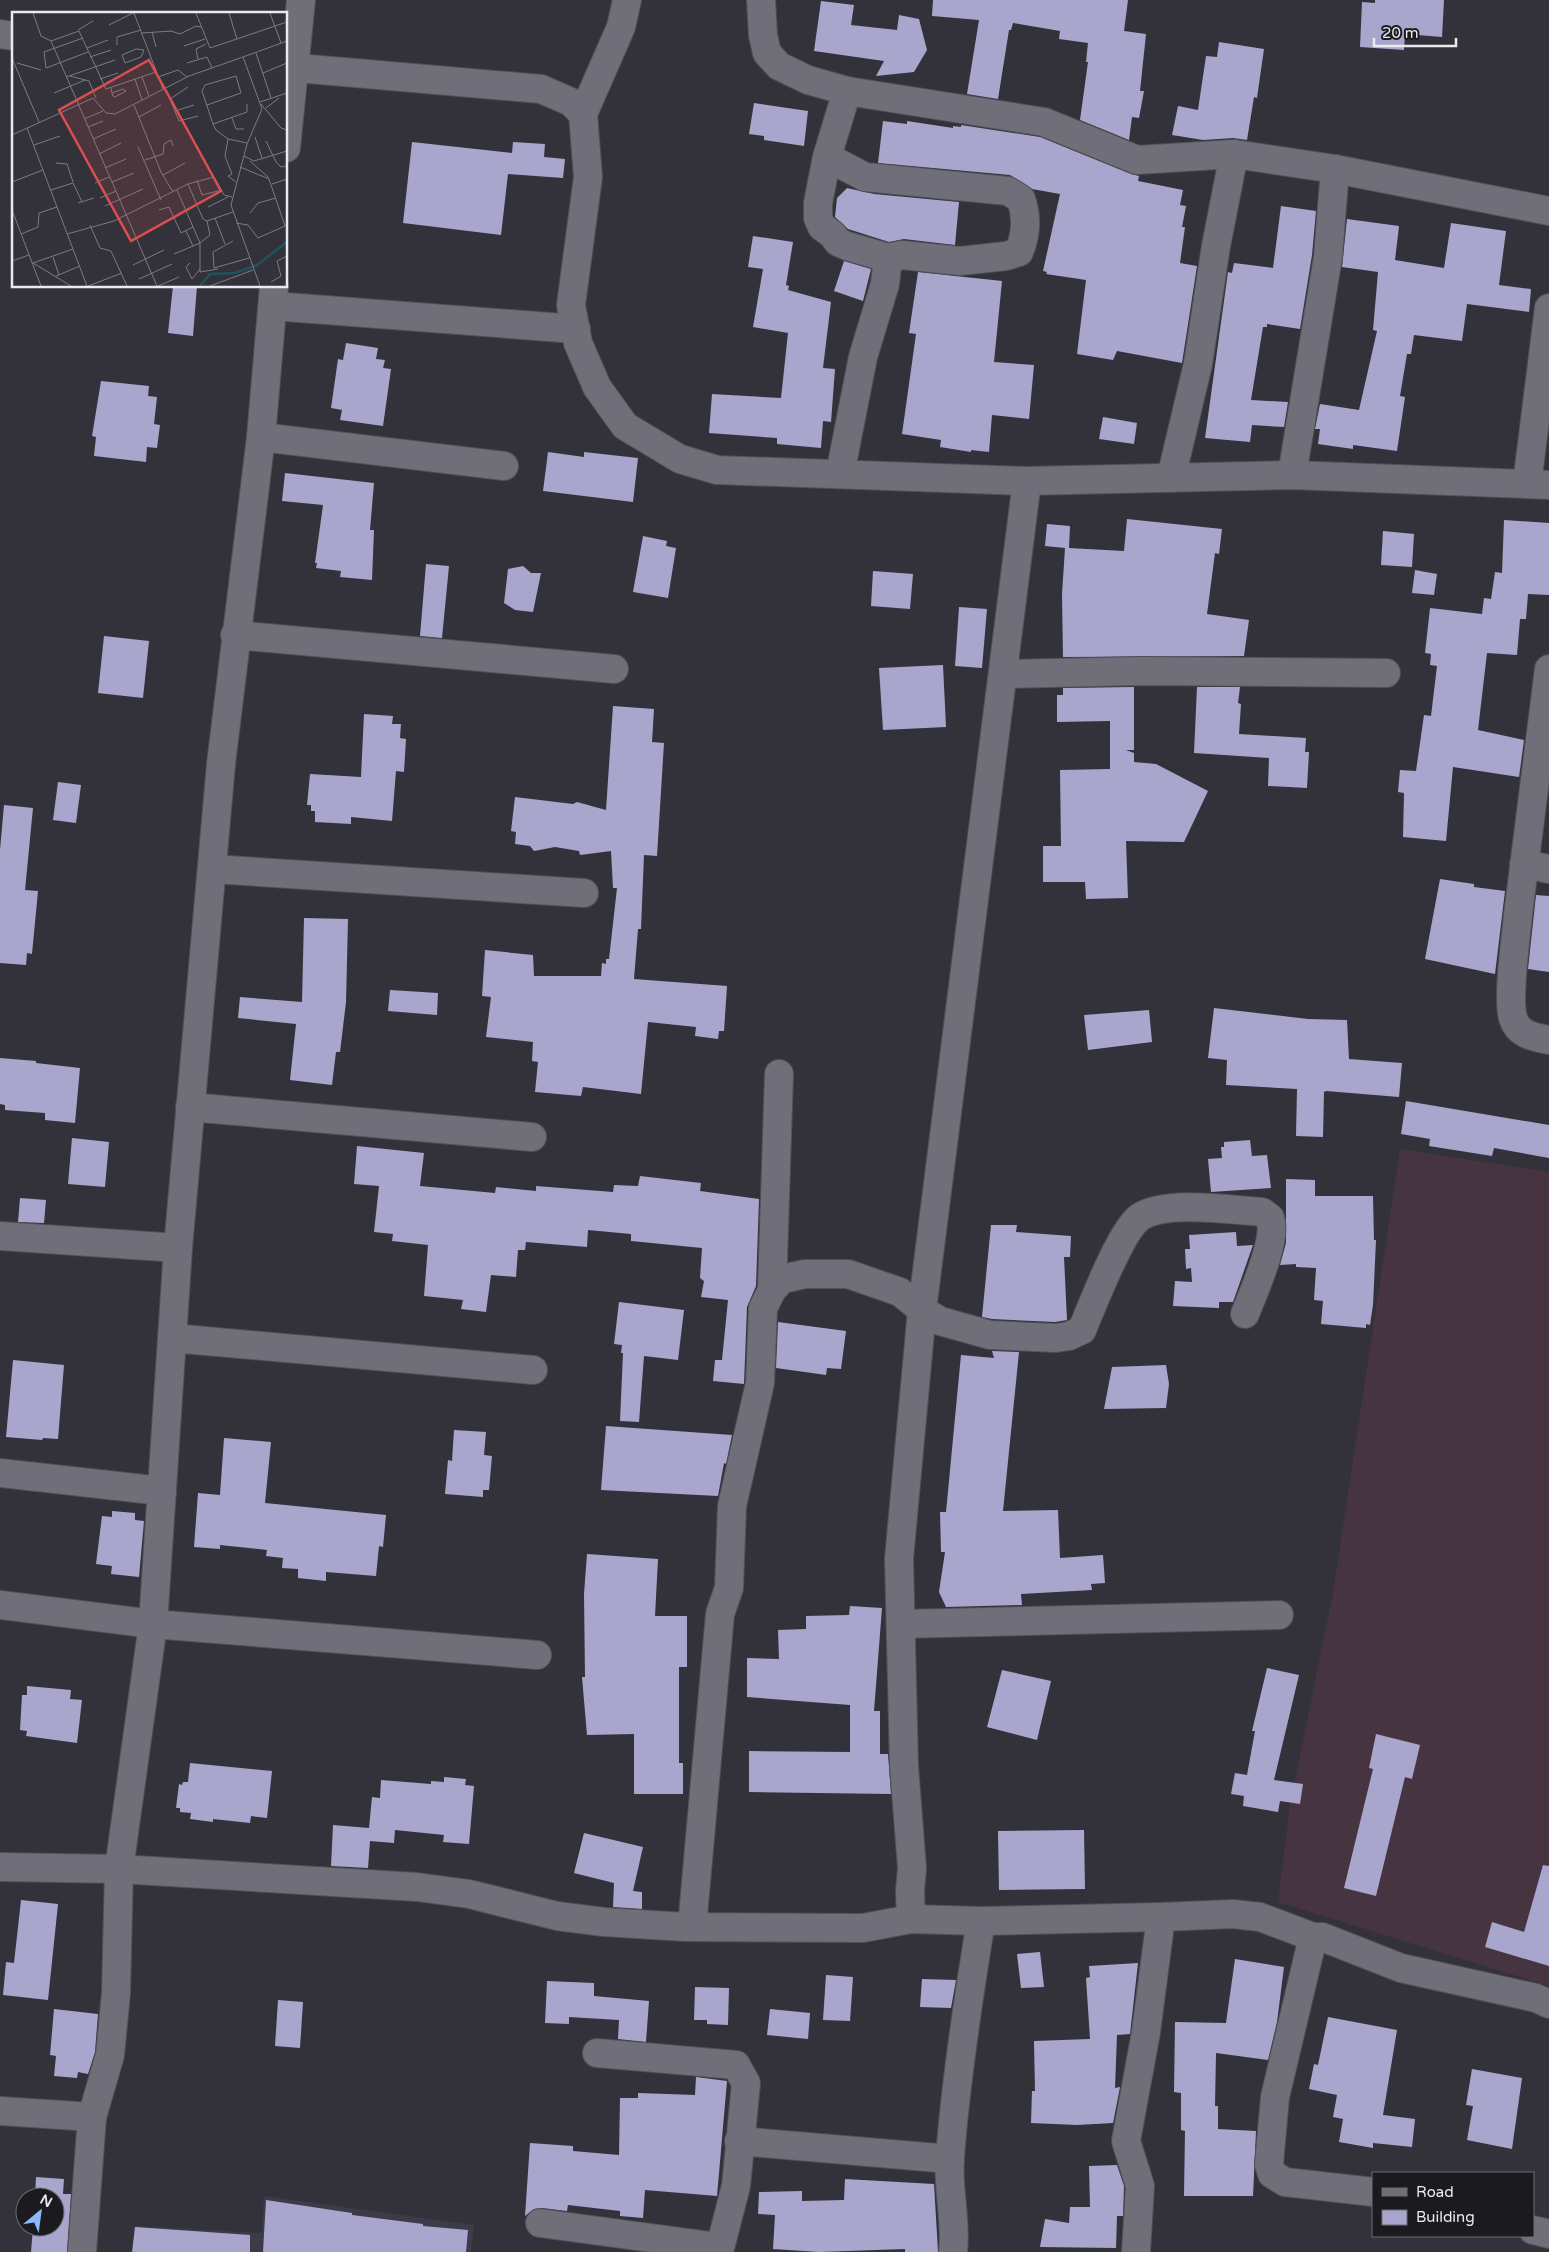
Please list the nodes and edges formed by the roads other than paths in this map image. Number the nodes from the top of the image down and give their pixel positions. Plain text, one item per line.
1 (301, 0) edge
2 (627, 0) edge
3 (762, 0) edge
4 (290, 68) edge
5 (847, 91) junction
6 (288, 108) edge
7 (583, 114) junction
8 (1234, 154) junction
9 (827, 157) junction
10 (1335, 169) junction
11 (1549, 211) edge
12 (888, 258) junction
13 (273, 296) edge
14 (1549, 308) edge
15 (576, 329) junction
16 (261, 437) junction
17 (504, 466) dead end
18 (840, 474) junction
19 (1292, 474) junction
20 (1171, 478) junction
21 (1027, 481) junction
22 (1538, 485) edge
23 (235, 635) junction
24 (614, 669) dead end
25 (1549, 669) edge
26 (1386, 673) dead end
27 (1004, 674) junction
28 (1537, 866) edge
29 (212, 869) junction
30 (584, 893) dead end
31 (1549, 1040) edge
32 (779, 1074) dead end
33 (190, 1107) junction
34 (532, 1137) dead end
35 (0, 1236) edge
36 (178, 1248) junction
37 (772, 1290) junction
38 (922, 1310) junction
39 (1245, 1314) dead end
40 (172, 1338) junction
41 (532, 1370) dead end
42 (0, 1473) edge
43 (162, 1491) junction
44 (0, 1605) edge
45 (1279, 1616) dead end
46 (153, 1624) junction
47 (901, 1624) junction
48 (537, 1655) dead end
49 (0, 1867) edge
50 (118, 1869) junction
51 (1161, 1917) junction
52 (911, 1919) junction
53 (981, 1921) junction
54 (692, 1927) junction
55 (1313, 1937) junction
56 (1549, 2004) edge
57 (597, 2053) dead end
58 (0, 2111) edge
59 (92, 2117) junction
60 (739, 2141) junction
61 (950, 2159) junction
62 (1372, 2192) edge
63 (540, 2223) dead end
64 (1534, 2230) edge
65 (1549, 2234) edge
66 (719, 2250) edge
67 (82, 2252) edge
68 (953, 2252) edge
69 (1136, 2252) edge

1 - 4 street
2 - 7 street
3 - 5 street
4 - 6 street
4 - 7 street
5 - 8 street
5 - 9 street
7 - 15 street
8 - 10 street
8 - 20 street
9 - 12 street
9 - 12 street
10 - 11 street
10 - 19 street
12 - 18 street
13 - 15 street
13 - 16 street
14 - 22 street
15 - 18 street
16 - 17 street
16 - 23 street
18 - 21 street
19 - 20 street
19 - 22 street
20 - 21 street
21 - 27 street
23 - 24 street
23 - 29 street
25 - 28 street
26 - 27 street
27 - 38 street
28 - 31 street
29 - 30 street
29 - 33 street
32 - 37 street
33 - 34 street
33 - 36 street
35 - 36 street
36 - 40 street
37 - 38 street
37 - 54 street
38 - 39 street
38 - 47 street
40 - 41 street
40 - 43 street
42 - 43 street
43 - 46 street
44 - 46 street
45 - 47 street
46 - 48 street
46 - 50 street
47 - 52 street
49 - 50 street
50 - 54 street
50 - 59 street
51 - 53 street
51 - 55 street
51 - 69 street
52 - 53 street
52 - 54 street
53 - 61 street
55 - 56 street
55 - 62 street
57 - 60 street
58 - 59 street
59 - 67 street
60 - 61 street
60 - 66 street
61 - 68 street
63 - 66 street
64 - 65 street

